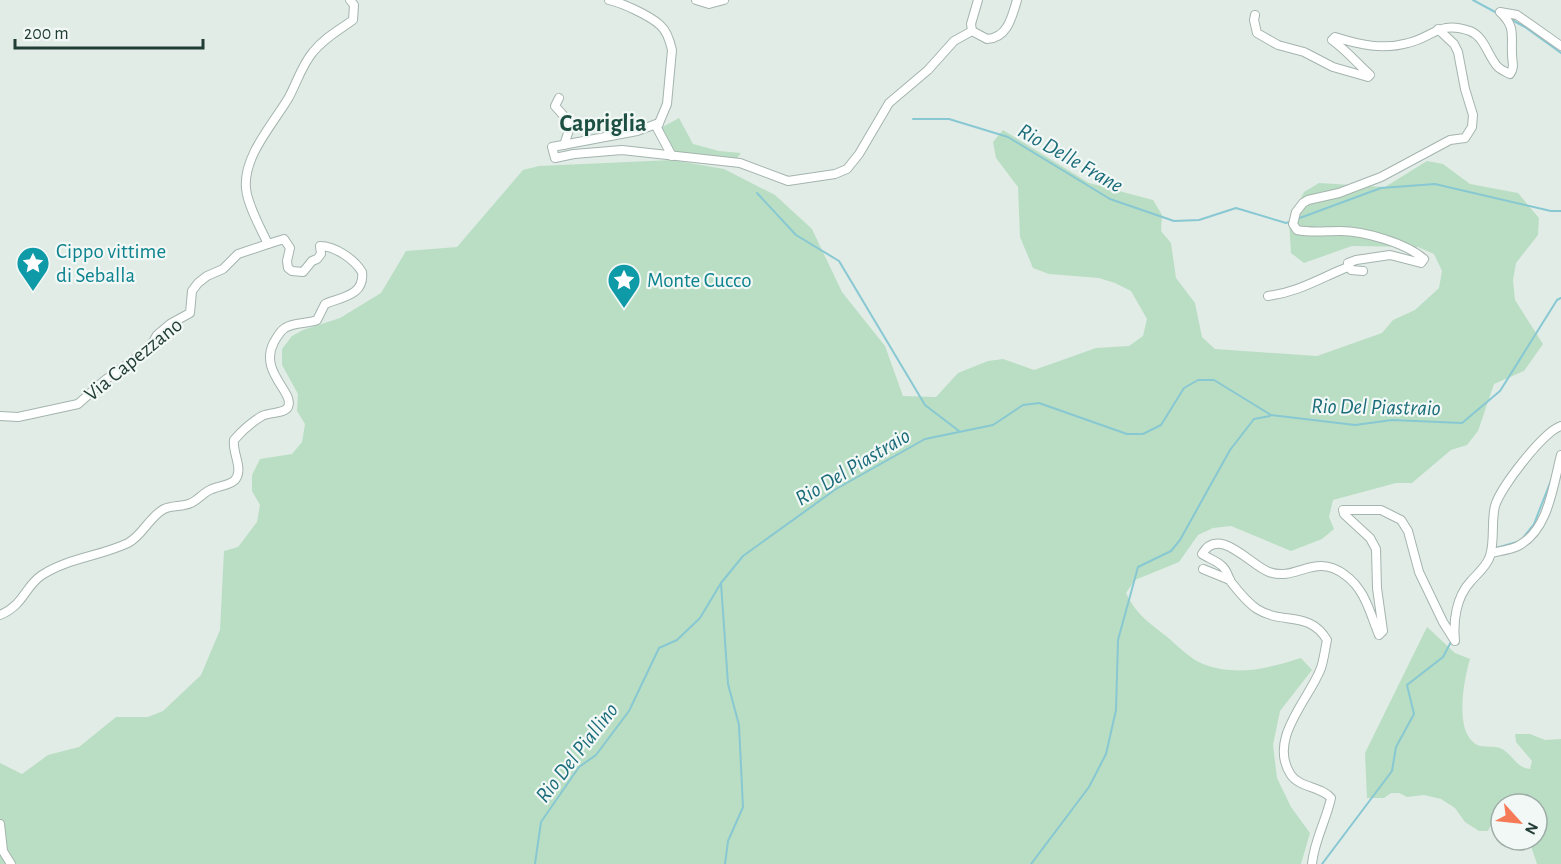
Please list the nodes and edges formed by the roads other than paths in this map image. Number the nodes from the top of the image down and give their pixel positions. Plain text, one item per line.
1 (350, 0) edge
2 (609, 0) edge
3 (696, 0) edge
4 (724, 0) edge
5 (978, 0) edge
6 (1017, 0) edge
7 (1255, 15) dead end
8 (1438, 29) junction
9 (972, 31) junction
10 (1561, 46) edge
11 (559, 98) dead end
12 (658, 123) junction
13 (564, 145) junction
14 (672, 156) junction
15 (268, 244) junction
16 (1348, 267) junction
17 (1363, 271) dead end
18 (1268, 296) dead end
19 (0, 416) edge
20 (1561, 426) edge
21 (1561, 455) edge
22 (1491, 553) junction
23 (1203, 569) dead end
24 (1230, 580) junction
25 (0, 615) edge
26 (0, 824) edge
27 (11, 864) edge
28 (1312, 864) edge

1 - 15 street
2 - 12 street
3 - 4 street
5 - 9 street
6 - 9 street
7 - 8 street
8 - 10 street
8 - 16 street
9 - 14 street
11 - 13 street
12 - 13 street
12 - 14 street
13 - 14 street
15 - 19 street, Via Capezzano
15 - 25 street
16 - 17 street
16 - 18 street
20 - 22 street
21 - 22 street
22 - 24 street
23 - 24 street
24 - 28 street
26 - 27 street

